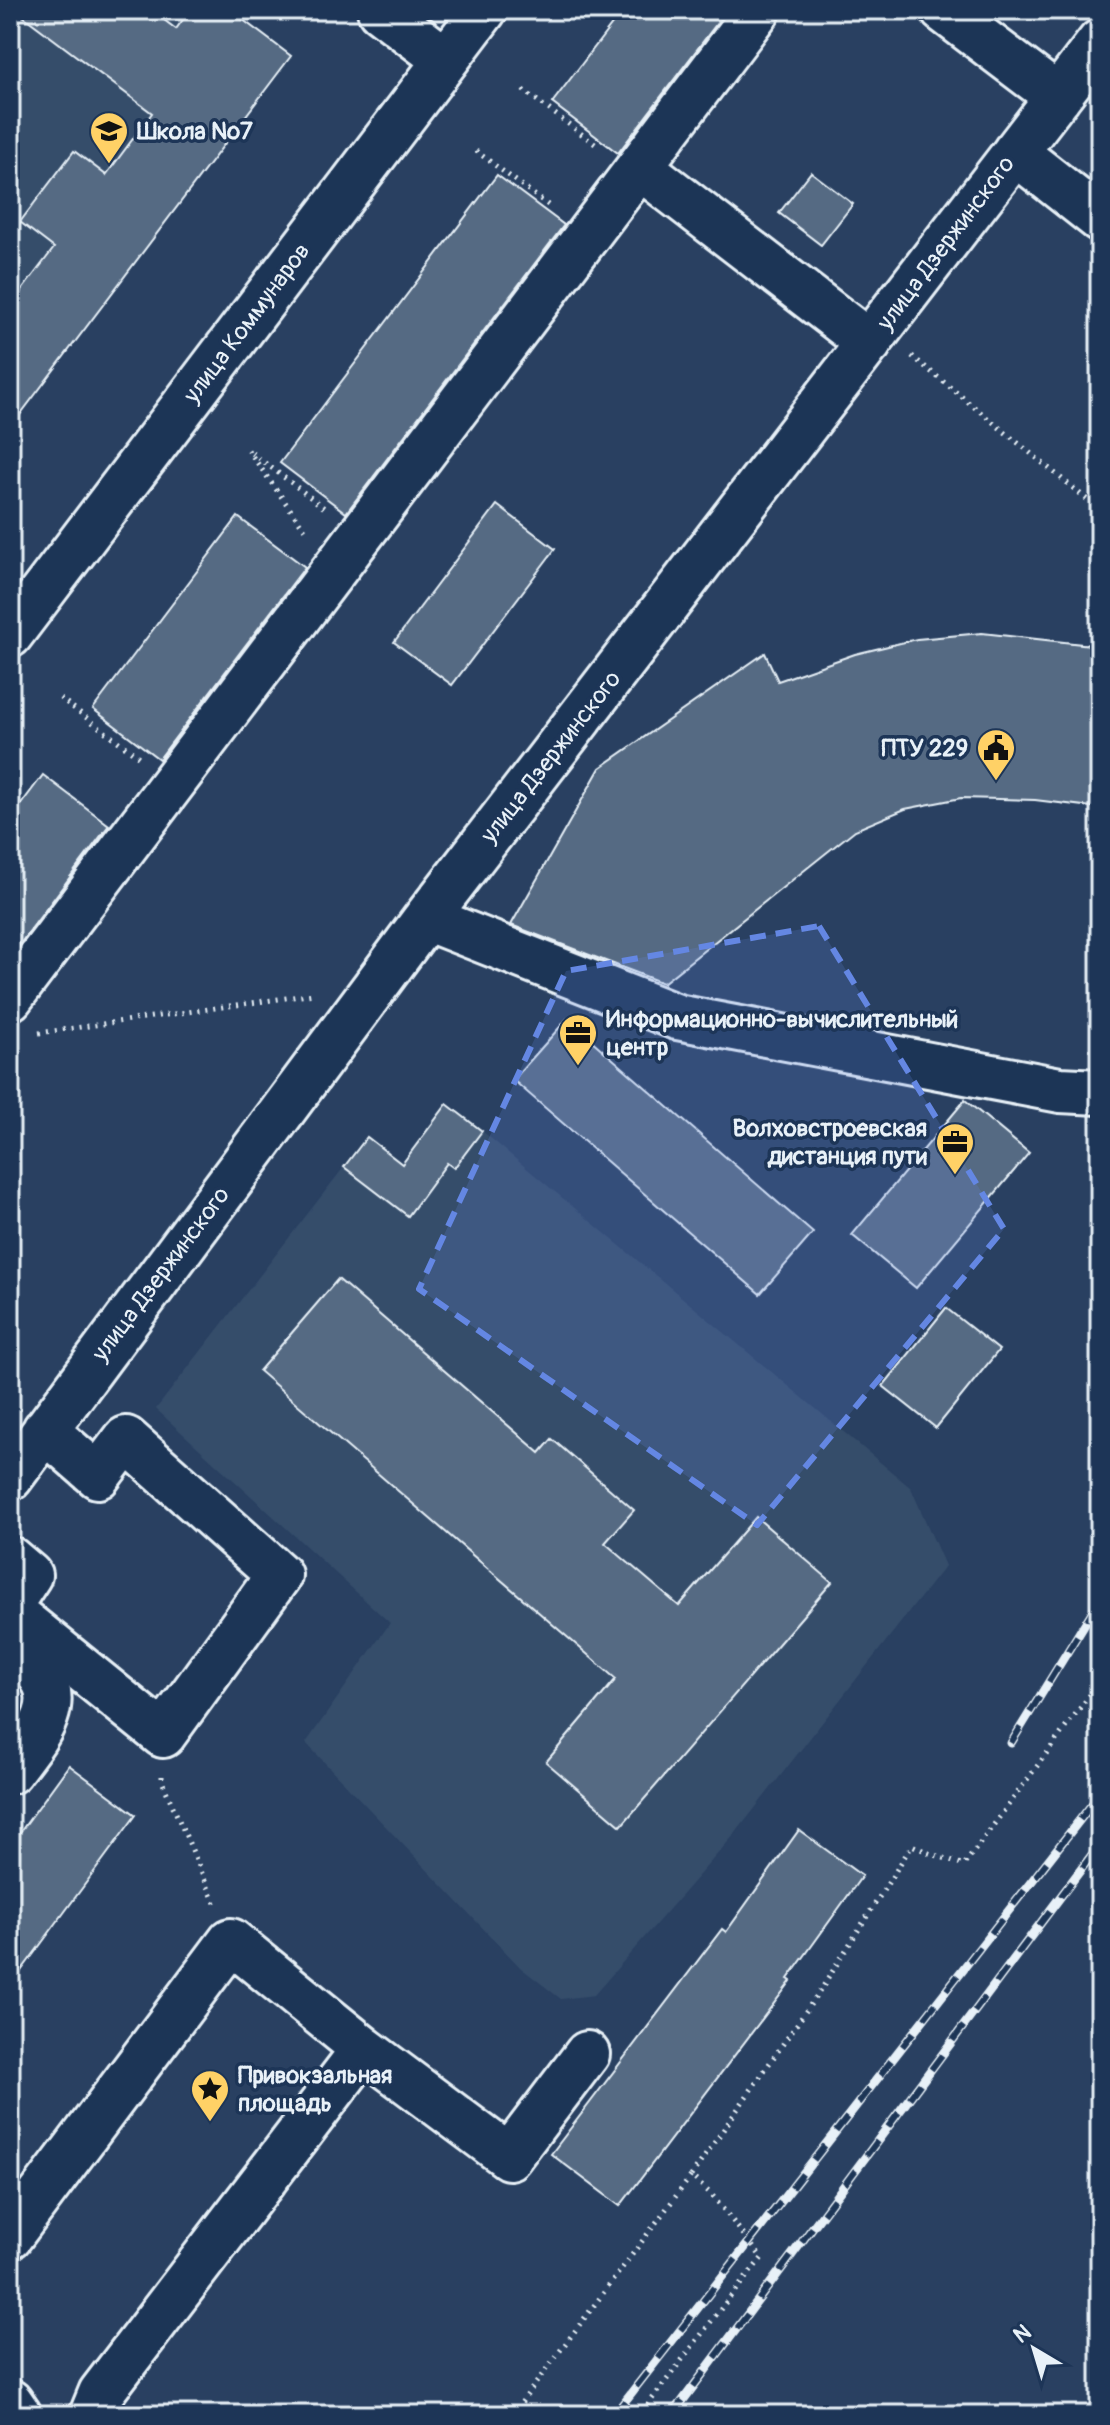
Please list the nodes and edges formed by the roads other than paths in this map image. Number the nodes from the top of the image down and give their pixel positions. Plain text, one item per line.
1 (380, 10) edge
2 (484, 10) edge
3 (758, 10) edge
4 (943, 10) edge
5 (1100, 42) edge
6 (446, 60) junction
7 (1058, 97) junction
8 (1015, 152) junction
9 (637, 171) junction
10 (1100, 219) edge
11 (889, 348) junction
12 (10, 635) edge
13 (426, 918) junction
14 (18, 1016) edge
15 (1100, 1092) edge
16 (45, 1430) junction
17 (10, 1478) edge
18 (10, 1559) edge
19 (10, 1604) edge
20 (10, 1611) edge
21 (10, 1651) edge
22 (10, 1771) edge
23 (364, 2049) junction
24 (587, 2054) dead end
25 (10, 2236) edge
26 (10, 2402) edge
27 (19, 2415) edge
28 (92, 2415) edge

1 - 6 street
2 - 6 street, улица Коммунаров
3 - 9 street
4 - 7 street
5 - 7 street, улица Дзержинского
6 - 12 street, улица Коммунаров
7 - 8 street, улица Дзержинского
8 - 10 street
8 - 11 street, улица Дзержинского
9 - 11 street
9 - 14 street
11 - 13 street, улица Дзержинского
13 - 15 street
13 - 16 street, улица Дзержинского
16 - 17 street, улица Дзержинского
16 - 20 street
18 - 19 street
21 - 22 street
23 - 24 street
23 - 25 street
23 - 28 street
26 - 27 street

